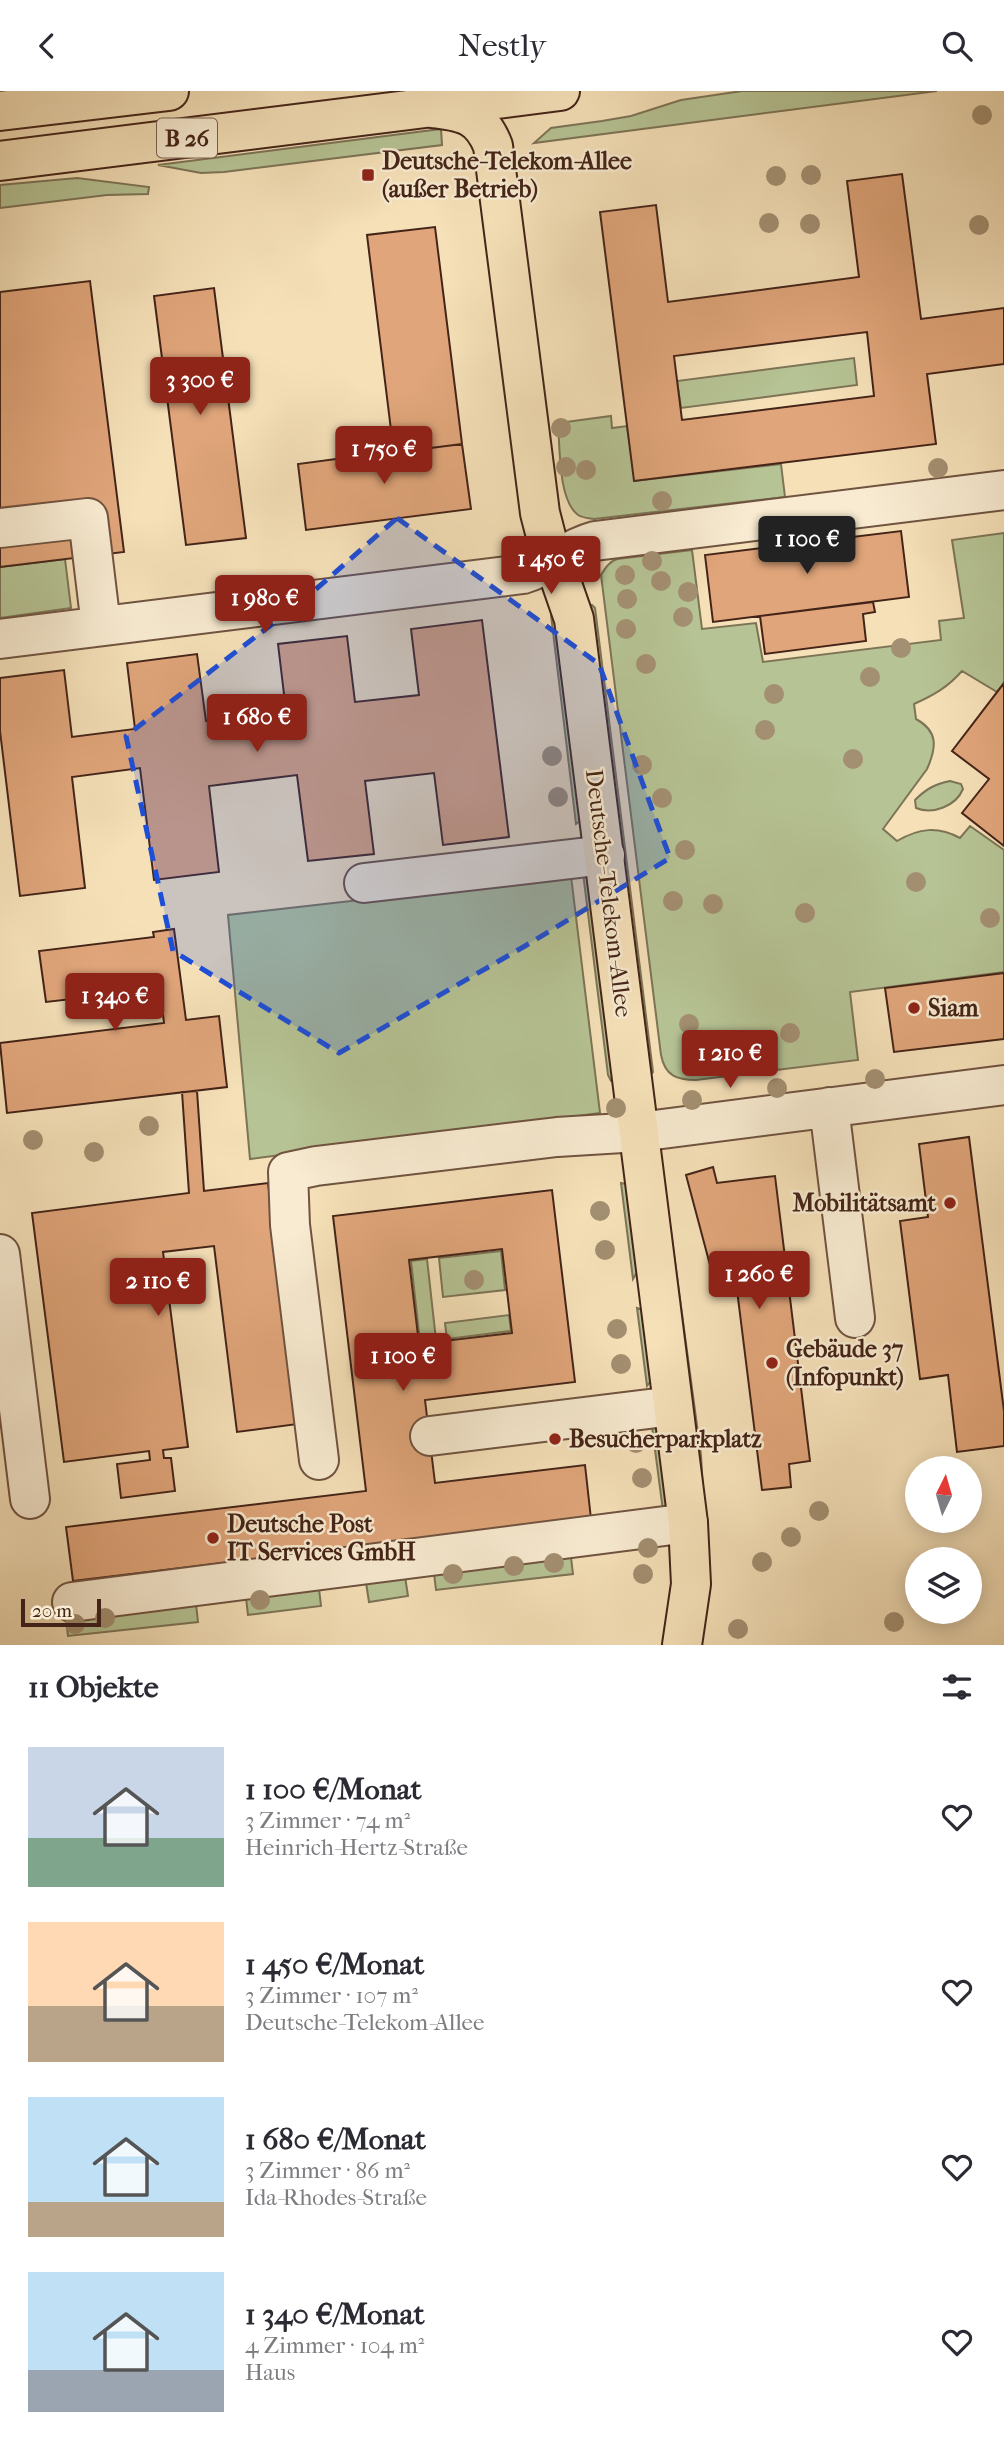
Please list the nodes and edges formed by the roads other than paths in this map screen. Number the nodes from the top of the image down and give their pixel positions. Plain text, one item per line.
1 (169, 91) edge
2 (560, 91) edge
3 (432, 108) junction
4 (0, 111) edge
5 (0, 161) edge
6 (1004, 490) edge
7 (0, 528) edge
8 (555, 560) junction
9 (101, 626) junction
10 (0, 639) edge
11 (605, 855) junction
12 (364, 883) dead end
13 (1004, 1085) edge
14 (829, 1107) junction
15 (639, 1132) junction
16 (0, 1254) edge
17 (855, 1318) dead end
18 (673, 1406) junction
19 (430, 1436) dead end
20 (319, 1460) dead end
21 (30, 1499) dead end
22 (688, 1524) junction
23 (72, 1602) dead end
24 (682, 1645) edge

1 - 4 main road, B 26
2 - 3 main road, B 26
3 - 5 main road, B 26
3 - 8 main road, Deutsche-Telekom-Allee
6 - 8 street
7 - 9 street
8 - 9 street
8 - 11 main road, Deutsche-Telekom-Allee
9 - 10 street
11 - 12 street
11 - 15 main road, Deutsche-Telekom-Allee
13 - 14 street
14 - 15 street
14 - 17 street
15 - 18 main road, Deutsche-Telekom-Allee
15 - 20 street
16 - 21 street
18 - 19 street
18 - 22 main road, Deutsche-Telekom-Allee
22 - 23 street
22 - 24 main road, Deutsche-Telekom-Allee

